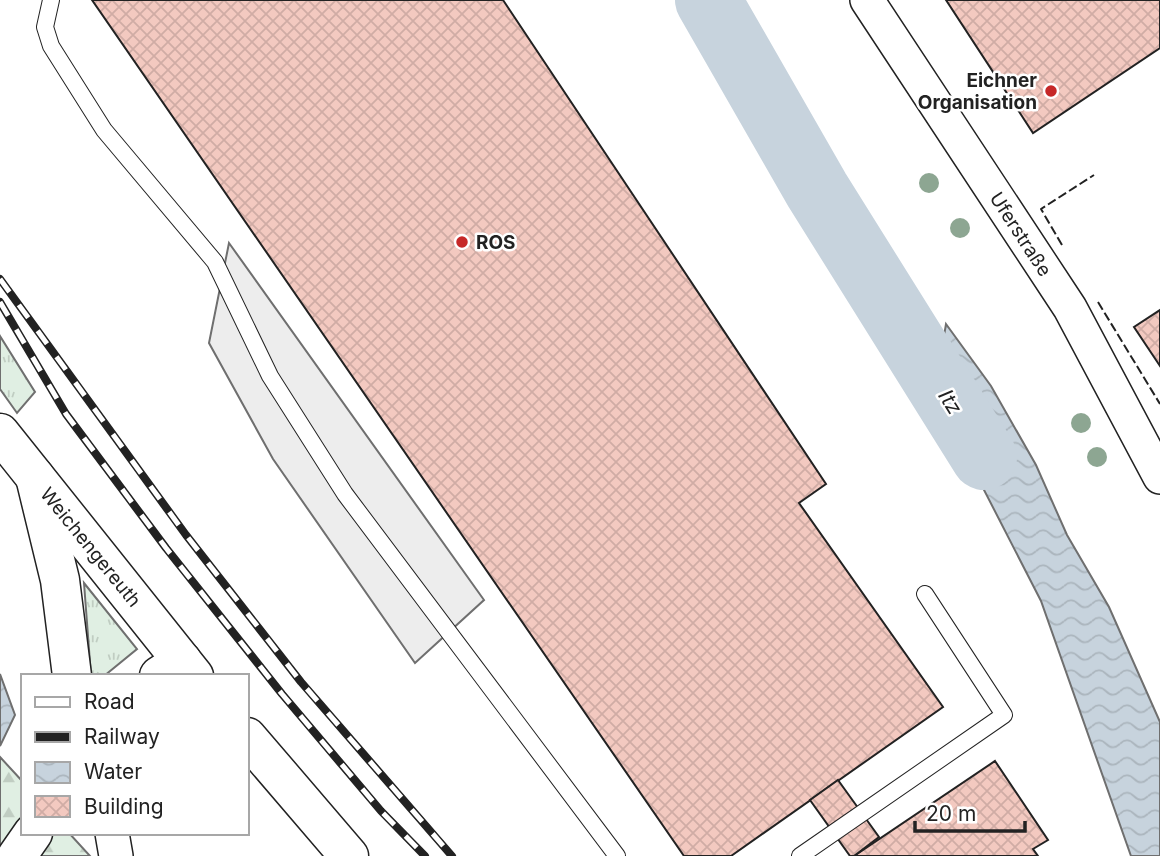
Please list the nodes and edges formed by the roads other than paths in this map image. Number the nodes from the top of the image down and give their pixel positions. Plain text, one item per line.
1 (51, 0) edge
2 (867, 0) edge
3 (0, 433) edge
4 (35, 477) junction
5 (1160, 477) edge
6 (925, 594) dead end
7 (178, 671) edge
8 (72, 674) edge
9 (248, 738) edge
10 (32, 835) edge
11 (112, 835) edge
12 (17, 856) edge
13 (116, 856) edge
14 (349, 856) edge
15 (617, 856) edge
16 (800, 856) edge

1 - 15 lane
2 - 5 street, Uferstraße
3 - 4 main road, Weichengereuth
4 - 7 main road, Weichengereuth
4 - 8 main road
6 - 16 lane
9 - 14 main road
10 - 12 main road
11 - 13 street

